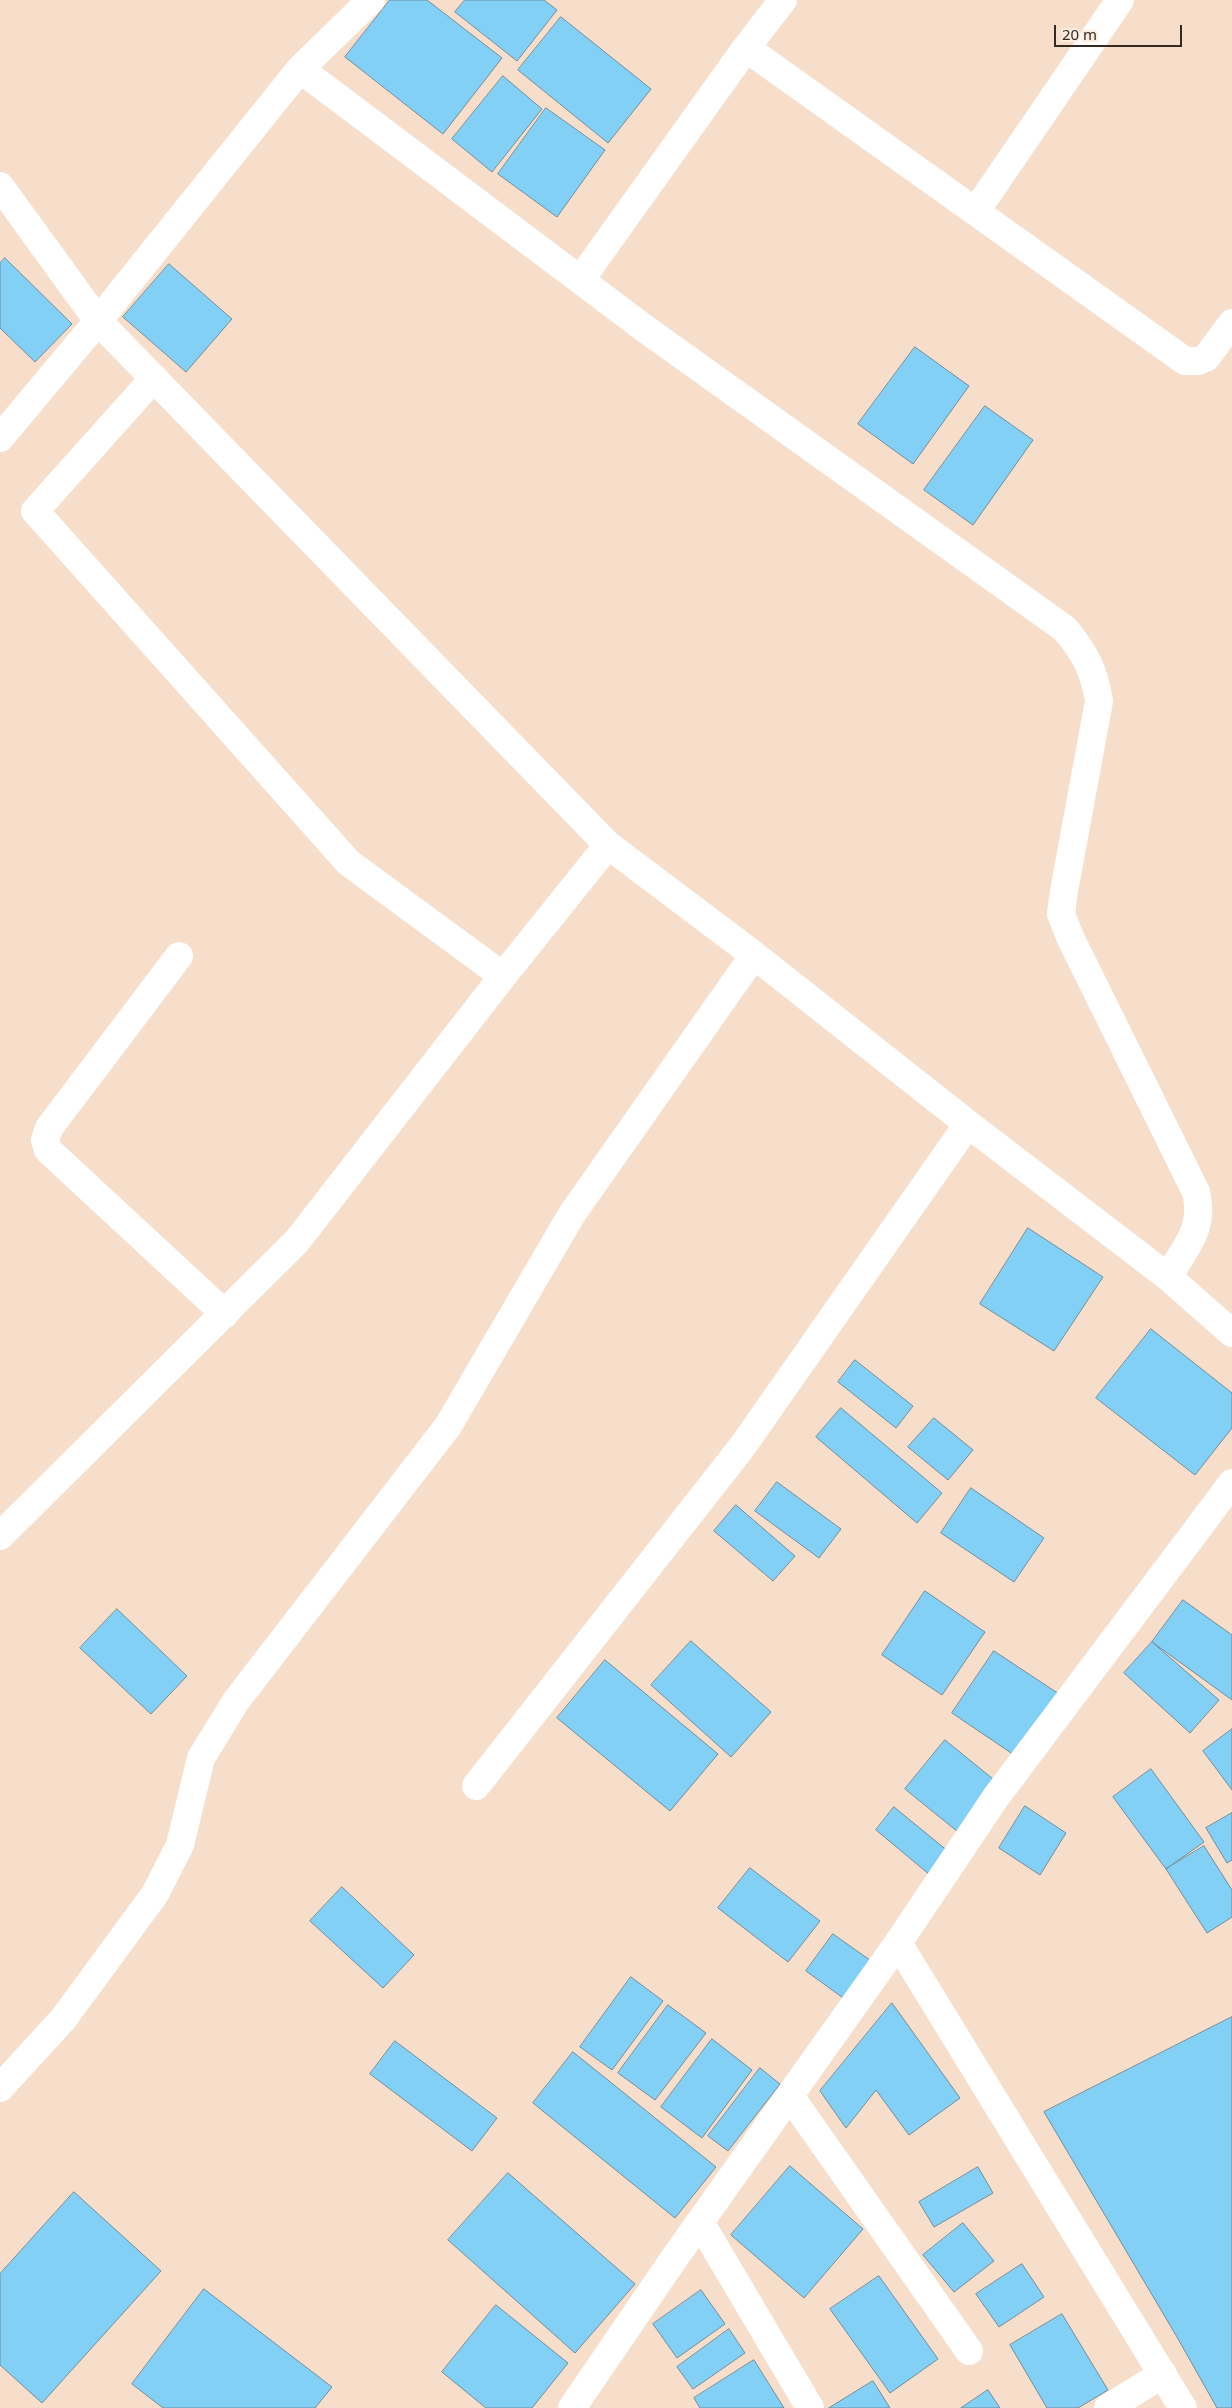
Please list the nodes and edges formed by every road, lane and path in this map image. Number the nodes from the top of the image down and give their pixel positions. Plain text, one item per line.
1 (371, 0) edge
2 (783, 0) edge
3 (1120, 0) edge
4 (746, 48) junction
5 (300, 69) junction
6 (0, 186) edge
7 (976, 211) junction
8 (581, 279) junction
9 (98, 321) junction
10 (1232, 323) edge
11 (154, 378) junction
12 (0, 438) edge
13 (608, 846) junction
14 (754, 955) junction
15 (179, 956) dead end
16 (503, 976) junction
17 (968, 1124) junction
18 (1168, 1277) junction
19 (225, 1314) junction
20 (1232, 1333) edge
21 (1232, 1483) edge
22 (0, 1536) edge
23 (476, 1786) dead end
24 (898, 1943) junction
25 (0, 2088) edge
26 (790, 2096) junction
27 (700, 2222) junction
28 (969, 2351) dead end
29 (1163, 2374) junction
30 (572, 2408) edge
31 (810, 2408) edge
32 (1108, 2408) edge
33 (1183, 2408) edge

1 - 5 street
2 - 4 street
3 - 7 street
4 - 7 street
4 - 8 street
5 - 8 street
5 - 9 street
6 - 9 street
7 - 10 street
8 - 18 street
9 - 11 street
9 - 12 street
11 - 13 street
11 - 16 street
13 - 14 street
13 - 16 street
14 - 17 street
14 - 25 street
15 - 19 street
16 - 19 street
17 - 18 street
17 - 23 street
18 - 20 street
19 - 22 street
21 - 24 street
24 - 26 street
24 - 29 street
26 - 27 street
26 - 28 street
27 - 30 street
27 - 31 street
29 - 32 street
29 - 33 street

